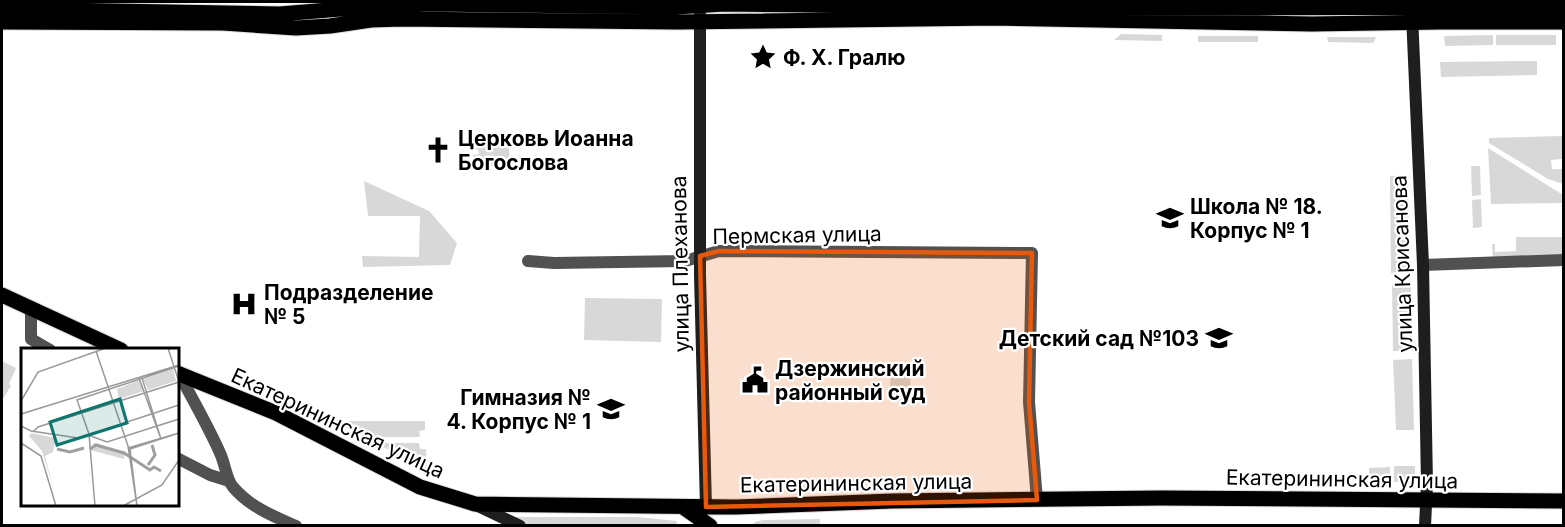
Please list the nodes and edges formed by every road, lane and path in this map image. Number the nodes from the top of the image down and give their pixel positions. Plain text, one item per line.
1 (1563, 8) edge
2 (2, 9) edge
3 (700, 10) edge
4 (1412, 10) edge
5 (330, 13) edge
6 (2, 22) edge
7 (1563, 22) edge
8 (700, 256) junction
9 (1563, 260) edge
10 (528, 261) dead end
11 (1423, 265) junction
12 (2, 296) edge
13 (31, 309) junction
14 (47, 348) edge
15 (117, 348) edge
16 (178, 374) edge
17 (178, 459) edge
18 (229, 481) junction
19 (1037, 500) junction
20 (1426, 501) junction
21 (1563, 501) edge
22 (475, 504) junction
23 (705, 519) edge
24 (296, 525) edge
25 (520, 525) edge
26 (1425, 525) edge

1 - 4 main road
2 - 5 main road
3 - 4 main road
3 - 5 main road
3 - 8 main road, улица Плеханова
4 - 7 main road
4 - 11 main road, улица Крисанова
5 - 6 main road
8 - 10 street, Пермская улица
8 - 19 street, Пермская улица
8 - 23 main road, улица Плеханова
9 - 11 street
11 - 20 main road, улица Крисанова
12 - 13 main road
13 - 14 street
13 - 15 main road
16 - 18 street
16 - 22 main road, Екатерининская улица
17 - 18 street
18 - 24 street
19 - 20 main road, Екатерининская улица
19 - 23 main road, Екатерининская улица
20 - 21 main road, Екатерининская улица
20 - 26 main road, улица Крисанова
22 - 23 main road, Екатерининская улица
22 - 25 main road

